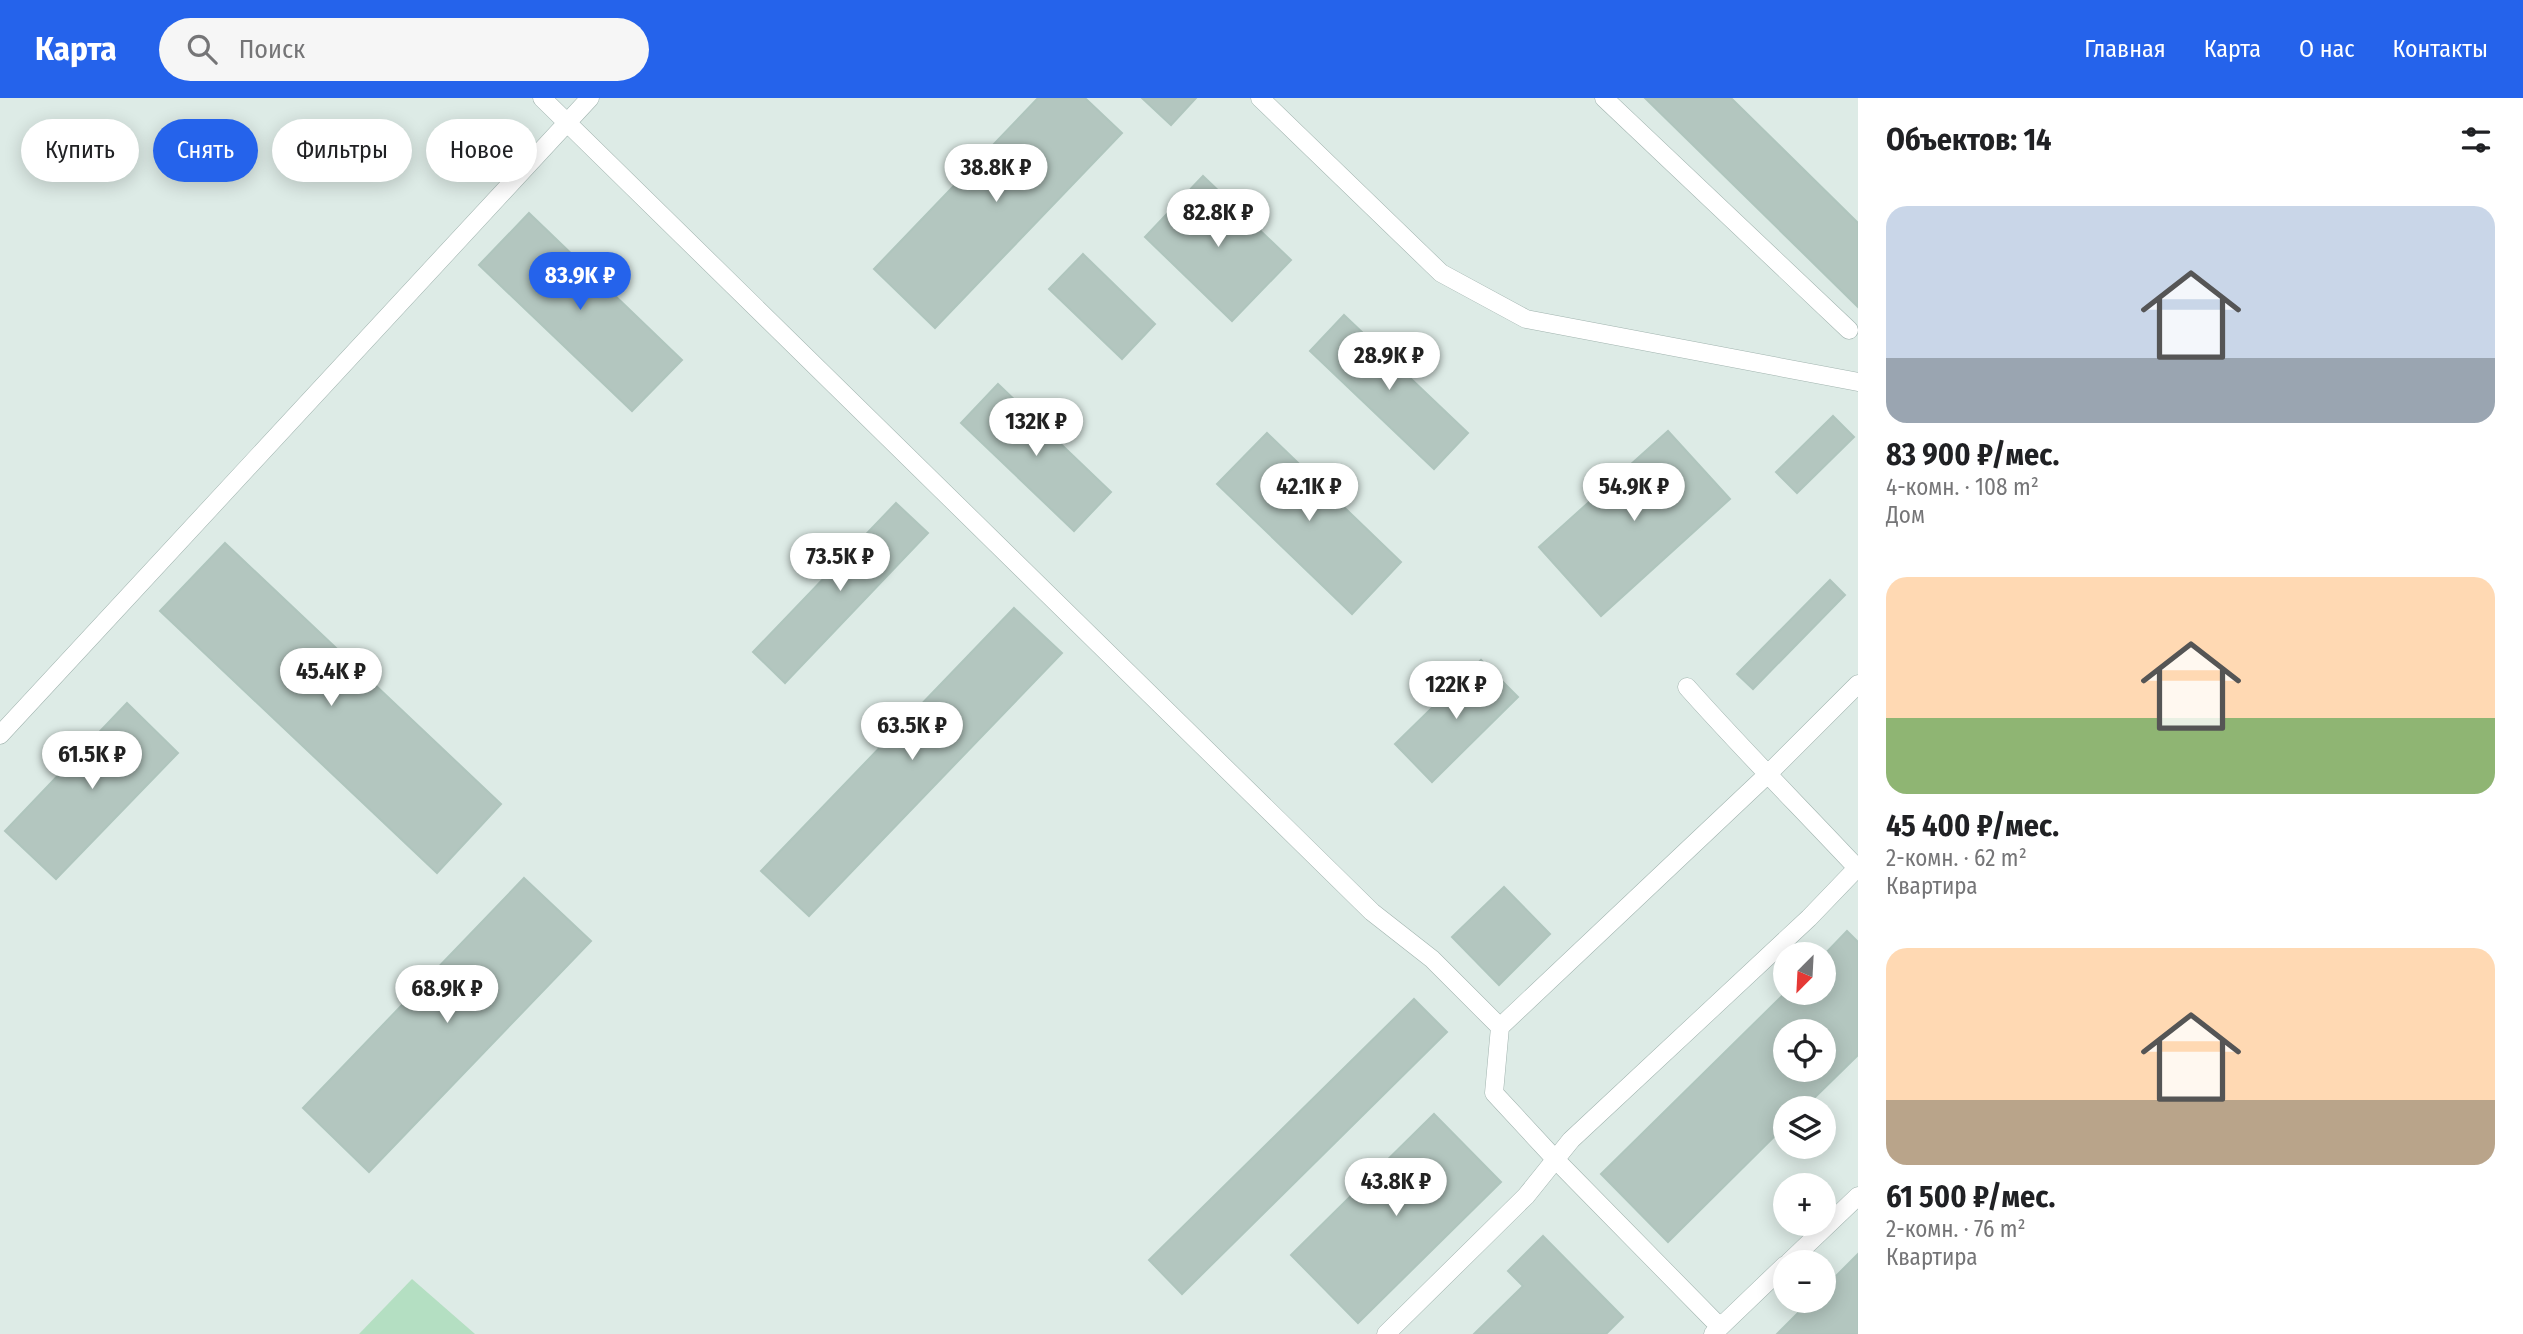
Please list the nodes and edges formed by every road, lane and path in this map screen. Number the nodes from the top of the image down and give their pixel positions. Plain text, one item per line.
1 (542, 98) edge
2 (590, 98) edge
3 (1260, 98) edge
4 (1604, 98) edge
5 (567, 122) junction
6 (1849, 330) dead end
7 (1858, 382) edge
8 (1858, 684) edge
9 (1687, 687) dead end
10 (0, 735) edge
11 (1768, 774) junction
12 (1858, 868) edge
13 (1500, 1027) junction
14 (1556, 1160) junction
15 (1858, 1196) edge
16 (1802, 1250) edge
17 (1773, 1277) edge
18 (1717, 1331) edge
19 (1386, 1334) edge

1 - 5 lane
2 - 5 lane
3 - 7 lane
4 - 6 lane
5 - 10 lane
5 - 13 lane
8 - 11 lane
9 - 11 lane
11 - 12 lane
11 - 13 lane
12 - 14 lane
13 - 14 lane
14 - 18 lane
14 - 19 lane
15 - 16 lane
17 - 18 lane

